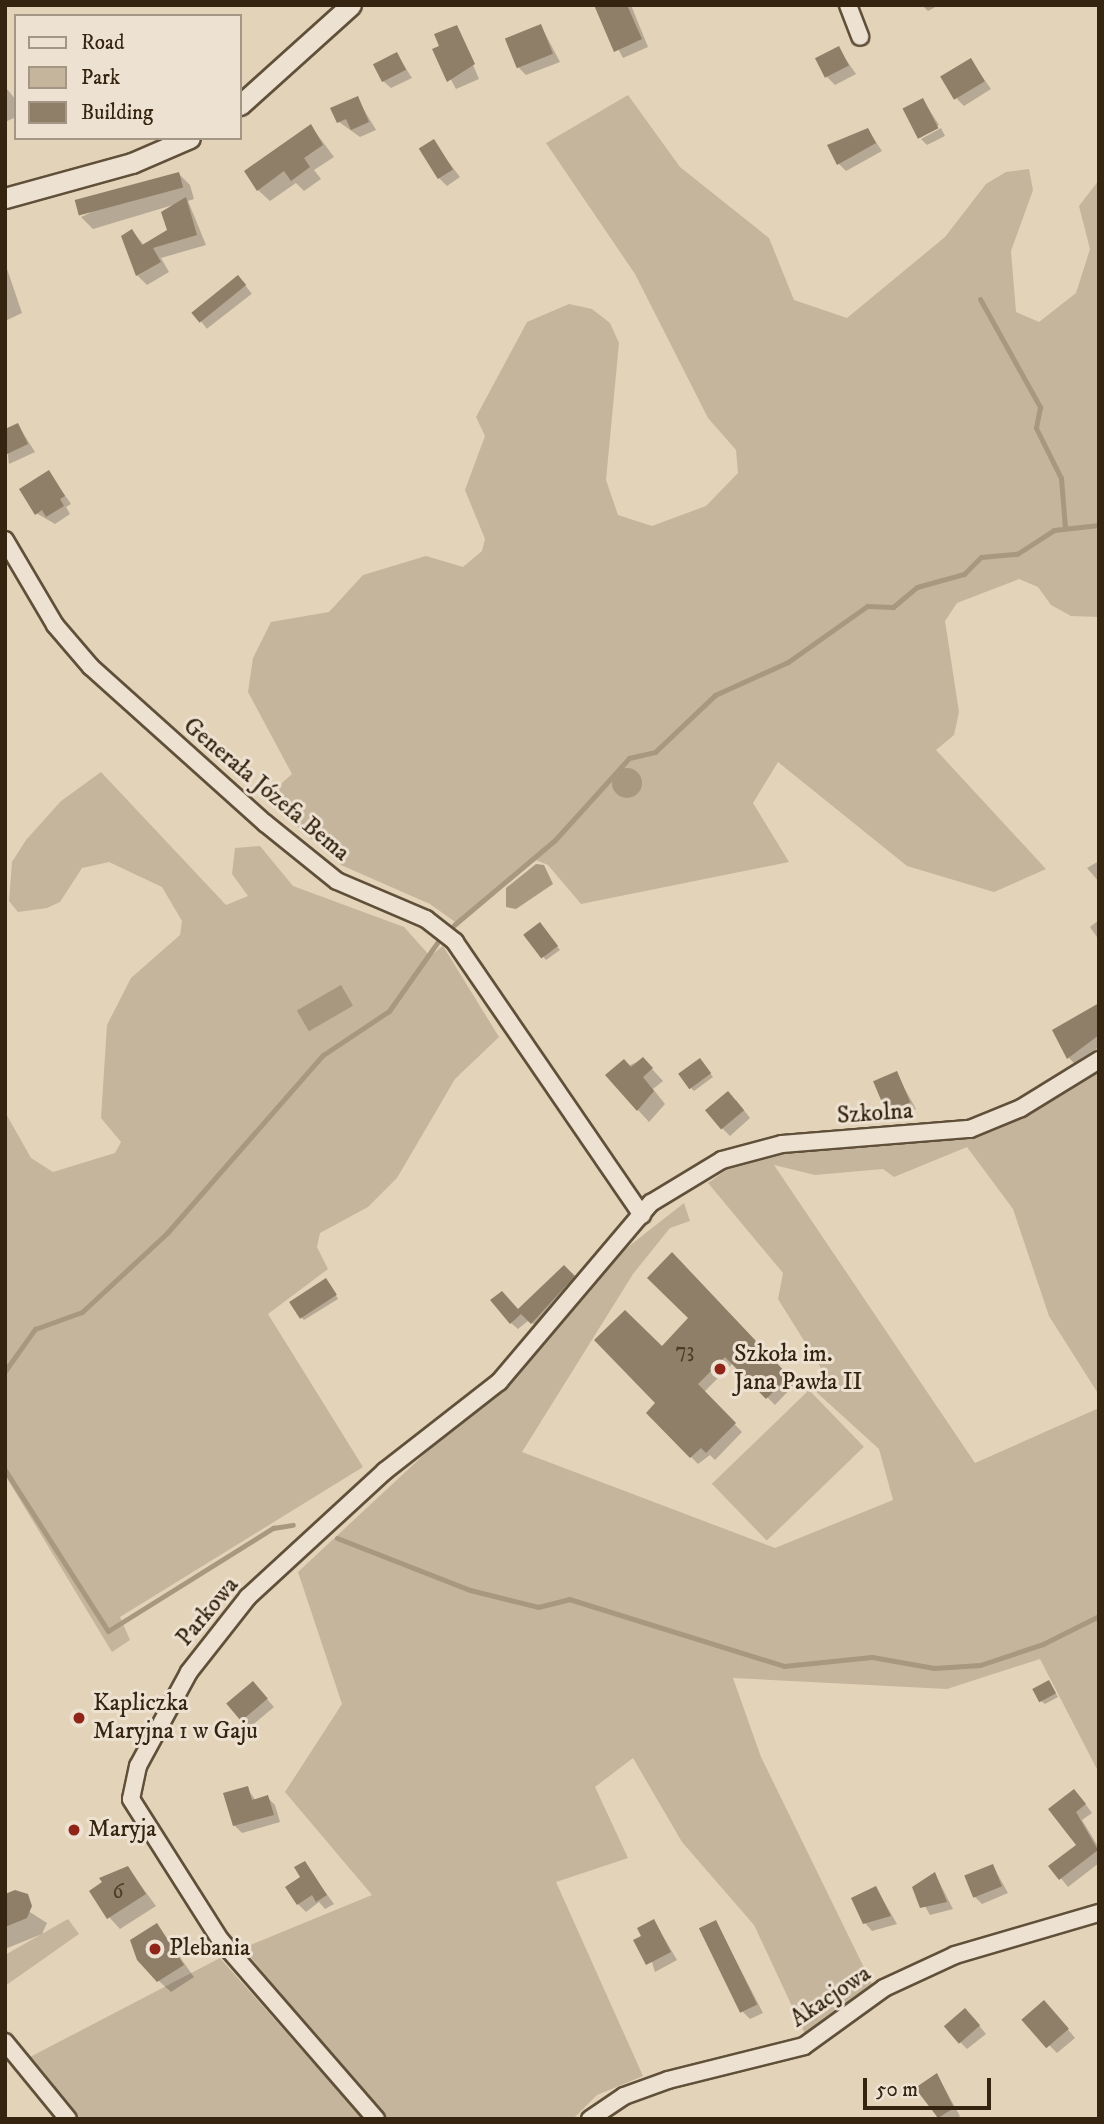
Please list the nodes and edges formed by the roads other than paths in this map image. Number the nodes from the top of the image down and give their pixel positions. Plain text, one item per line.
1 (351, 5) edge
2 (848, 5) edge
3 (860, 37) dead end
4 (242, 103) edge
5 (185, 140) edge
6 (5, 198) edge
7 (5, 540) edge
8 (1099, 1060) edge
9 (647, 1209) junction
10 (1099, 1913) edge
11 (5, 2042) edge
12 (68, 2119) edge
13 (376, 2119) edge
14 (590, 2119) edge

1 - 4 street
2 - 3 street
5 - 6 street
7 - 9 street, Generała Józefa Bema
8 - 9 street, Szkolna
9 - 13 street, Parkowa
10 - 14 street, Akacjowa
11 - 12 street

